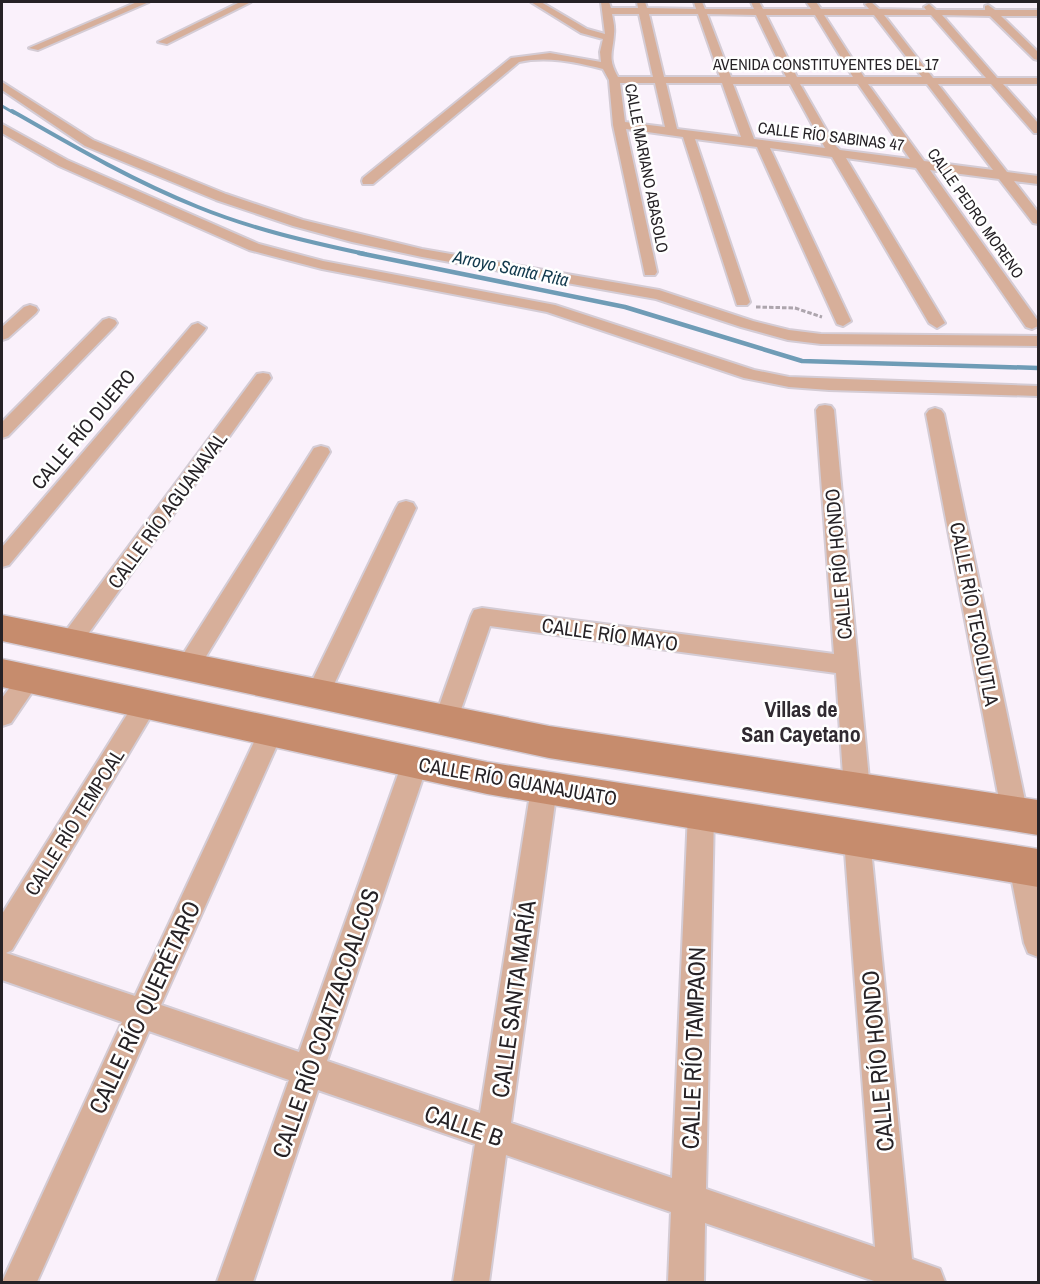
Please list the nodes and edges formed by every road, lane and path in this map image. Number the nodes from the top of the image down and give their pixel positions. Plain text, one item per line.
1 (144, 2) edge
2 (246, 2) edge
3 (535, 2) edge
4 (811, 2) edge
5 (868, 2) edge
6 (924, 2) edge
7 (982, 2) edge
8 (642, 6) edge
9 (604, 7) edge
10 (699, 7) edge
11 (758, 7) edge
12 (818, 12) junction
13 (877, 12) junction
14 (934, 13) junction
15 (994, 13) junction
16 (1038, 13) edge
17 (609, 38) junction
18 (163, 42) dead end
19 (34, 48) dead end
20 (1038, 57) edge
21 (607, 67) junction
22 (614, 80) junction
23 (659, 80) junction
24 (724, 80) junction
25 (793, 80) junction
26 (861, 81) junction
27 (928, 81) junction
28 (994, 81) junction
29 (1038, 81) edge
30 (2, 85) edge
31 (619, 125) junction
32 (2, 128) edge
33 (1038, 130) edge
34 (672, 132) junction
35 (688, 134) junction
36 (756, 143) junction
37 (837, 153) junction
38 (920, 164) junction
39 (1002, 175) junction
40 (1038, 180) edge
41 (368, 181) dead end
42 (1038, 220) edge
43 (650, 272) dead end
44 (742, 302) joint
45 (30, 310) dead end
46 (843, 321) joint
47 (109, 323) dead end
48 (937, 323) dead end
49 (1032, 324) dead end
50 (198, 328) dead end
51 (2, 335) edge
52 (1038, 341) edge
53 (263, 378) dead end
54 (1038, 391) edge
55 (825, 411) dead end
56 (935, 414) dead end
57 (2, 432) edge
58 (321, 452) dead end
59 (406, 508) dead end
60 (2, 560) edge
61 (2, 628) edge
62 (70, 642) junction
63 (846, 665) junction
64 (188, 666) junction
65 (228, 675) junction
66 (15, 676) edge
67 (318, 693) junction
68 (146, 704) junction
69 (2, 716) edge
70 (205, 717) junction
71 (446, 720) junction
72 (271, 732) junction
73 (416, 763) junction
74 (544, 788) junction
75 (857, 790) junction
76 (948, 804) junction
77 (701, 813) junction
78 (1026, 817) edge
79 (857, 839) junction
80 (957, 855) junction
81 (1031, 867) edge
82 (2, 940) edge
83 (1038, 943) edge
84 (2, 966) edge
85 (141, 1014) junction
86 (309, 1071) junction
87 (493, 1135) junction
88 (688, 1201) junction
89 (896, 1277) edge
90 (19, 1282) edge
91 (235, 1282) edge
92 (471, 1282) edge
93 (686, 1282) edge
94 (927, 1282) edge

1 - 19 street
2 - 18 street
3 - 17 street
4 - 12 street, CALLE PEDRO MORENO
5 - 13 street
6 - 14 street
7 - 15 street
8 - 9 street
8 - 10 street
8 - 23 street
9 - 17 street, CALLE MARIANO ABASOLO
10 - 11 street
10 - 24 street
11 - 12 street
11 - 25 street
12 - 13 street
12 - 26 street, CALLE PEDRO MORENO
13 - 14 street
13 - 27 street
14 - 15 street
14 - 28 street
15 - 16 street
15 - 20 street
17 - 21 street, CALLE MARIANO ABASOLO
21 - 22 street, CALLE MARIANO ABASOLO
21 - 41 street
22 - 23 street, AVENIDA CONSTITUYENTES DEL 17
22 - 31 street, CALLE MARIANO ABASOLO
23 - 24 street, AVENIDA CONSTITUYENTES DEL 17
23 - 34 street
24 - 25 street, AVENIDA CONSTITUYENTES DEL 17
24 - 36 street
25 - 26 street, AVENIDA CONSTITUYENTES DEL 17
25 - 37 street
26 - 27 street, AVENIDA CONSTITUYENTES DEL 17
26 - 38 street, CALLE PEDRO MORENO
27 - 28 street, AVENIDA CONSTITUYENTES DEL 17
27 - 39 street
28 - 29 street, AVENIDA CONSTITUYENTES DEL 17
28 - 33 street
30 - 52 street
31 - 34 street, CALLE RÍO SABINAS 47
31 - 43 street, CALLE MARIANO ABASOLO
32 - 54 street
34 - 35 street, CALLE RÍO SABINAS 47
35 - 36 street, CALLE RÍO SABINAS 47
35 - 44 street
36 - 37 street, CALLE RÍO SABINAS 47
36 - 46 street
37 - 38 street, CALLE RÍO SABINAS 47
37 - 48 street
38 - 39 street, CALLE RÍO SABINAS 47
38 - 49 street, CALLE PEDRO MORENO
39 - 40 street, CALLE RÍO SABINAS 47
39 - 42 street
44 - 46 path
45 - 51 street
47 - 57 street
50 - 60 street, CALLE RÍO DUERO
53 - 62 street, CALLE RÍO AGUANAVAL
55 - 63 street, CALLE RÍO HONDO
56 - 78 street, CALLE RÍO TECOLUTLA
58 - 64 street
59 - 67 street
61 - 62 street
62 - 64 street
63 - 71 street, CALLE RÍO MAYO
63 - 75 street, CALLE RÍO HONDO
64 - 65 street
65 - 67 street
65 - 70 street
66 - 68 street, CALLE RÍO GUANAJUATO
66 - 69 street
67 - 71 street
68 - 70 street, CALLE RÍO GUANAJUATO
68 - 82 street, CALLE RÍO TEMPOAL
70 - 72 street, CALLE RÍO GUANAJUATO
71 - 75 street
72 - 73 street, CALLE RÍO GUANAJUATO
72 - 85 street, CALLE RÍO QUERÉTARO
73 - 74 street, CALLE RÍO GUANAJUATO
73 - 86 street, CALLE RÍO COATZACOALCOS
74 - 77 street, CALLE RÍO GUANAJUATO
74 - 87 street, CALLE SANTA MARÍA
75 - 76 street
76 - 78 street
76 - 80 street
77 - 79 street, CALLE RÍO GUANAJUATO
77 - 88 street, CALLE RÍO TAMPAON
79 - 80 street, CALLE RÍO GUANAJUATO
79 - 89 street, CALLE RÍO HONDO
80 - 81 street, CALLE RÍO GUANAJUATO
81 - 83 street
84 - 85 street, CALLE B
85 - 86 street, CALLE B
85 - 90 street, CALLE RÍO QUERÉTARO
86 - 87 street, CALLE B
86 - 91 street, CALLE RÍO COATZACOALCOS
87 - 88 street, CALLE B
87 - 92 street, CALLE SANTA MARÍA
88 - 89 street, CALLE B
88 - 93 street, CALLE RÍO TAMPAON
89 - 94 street, CALLE B

